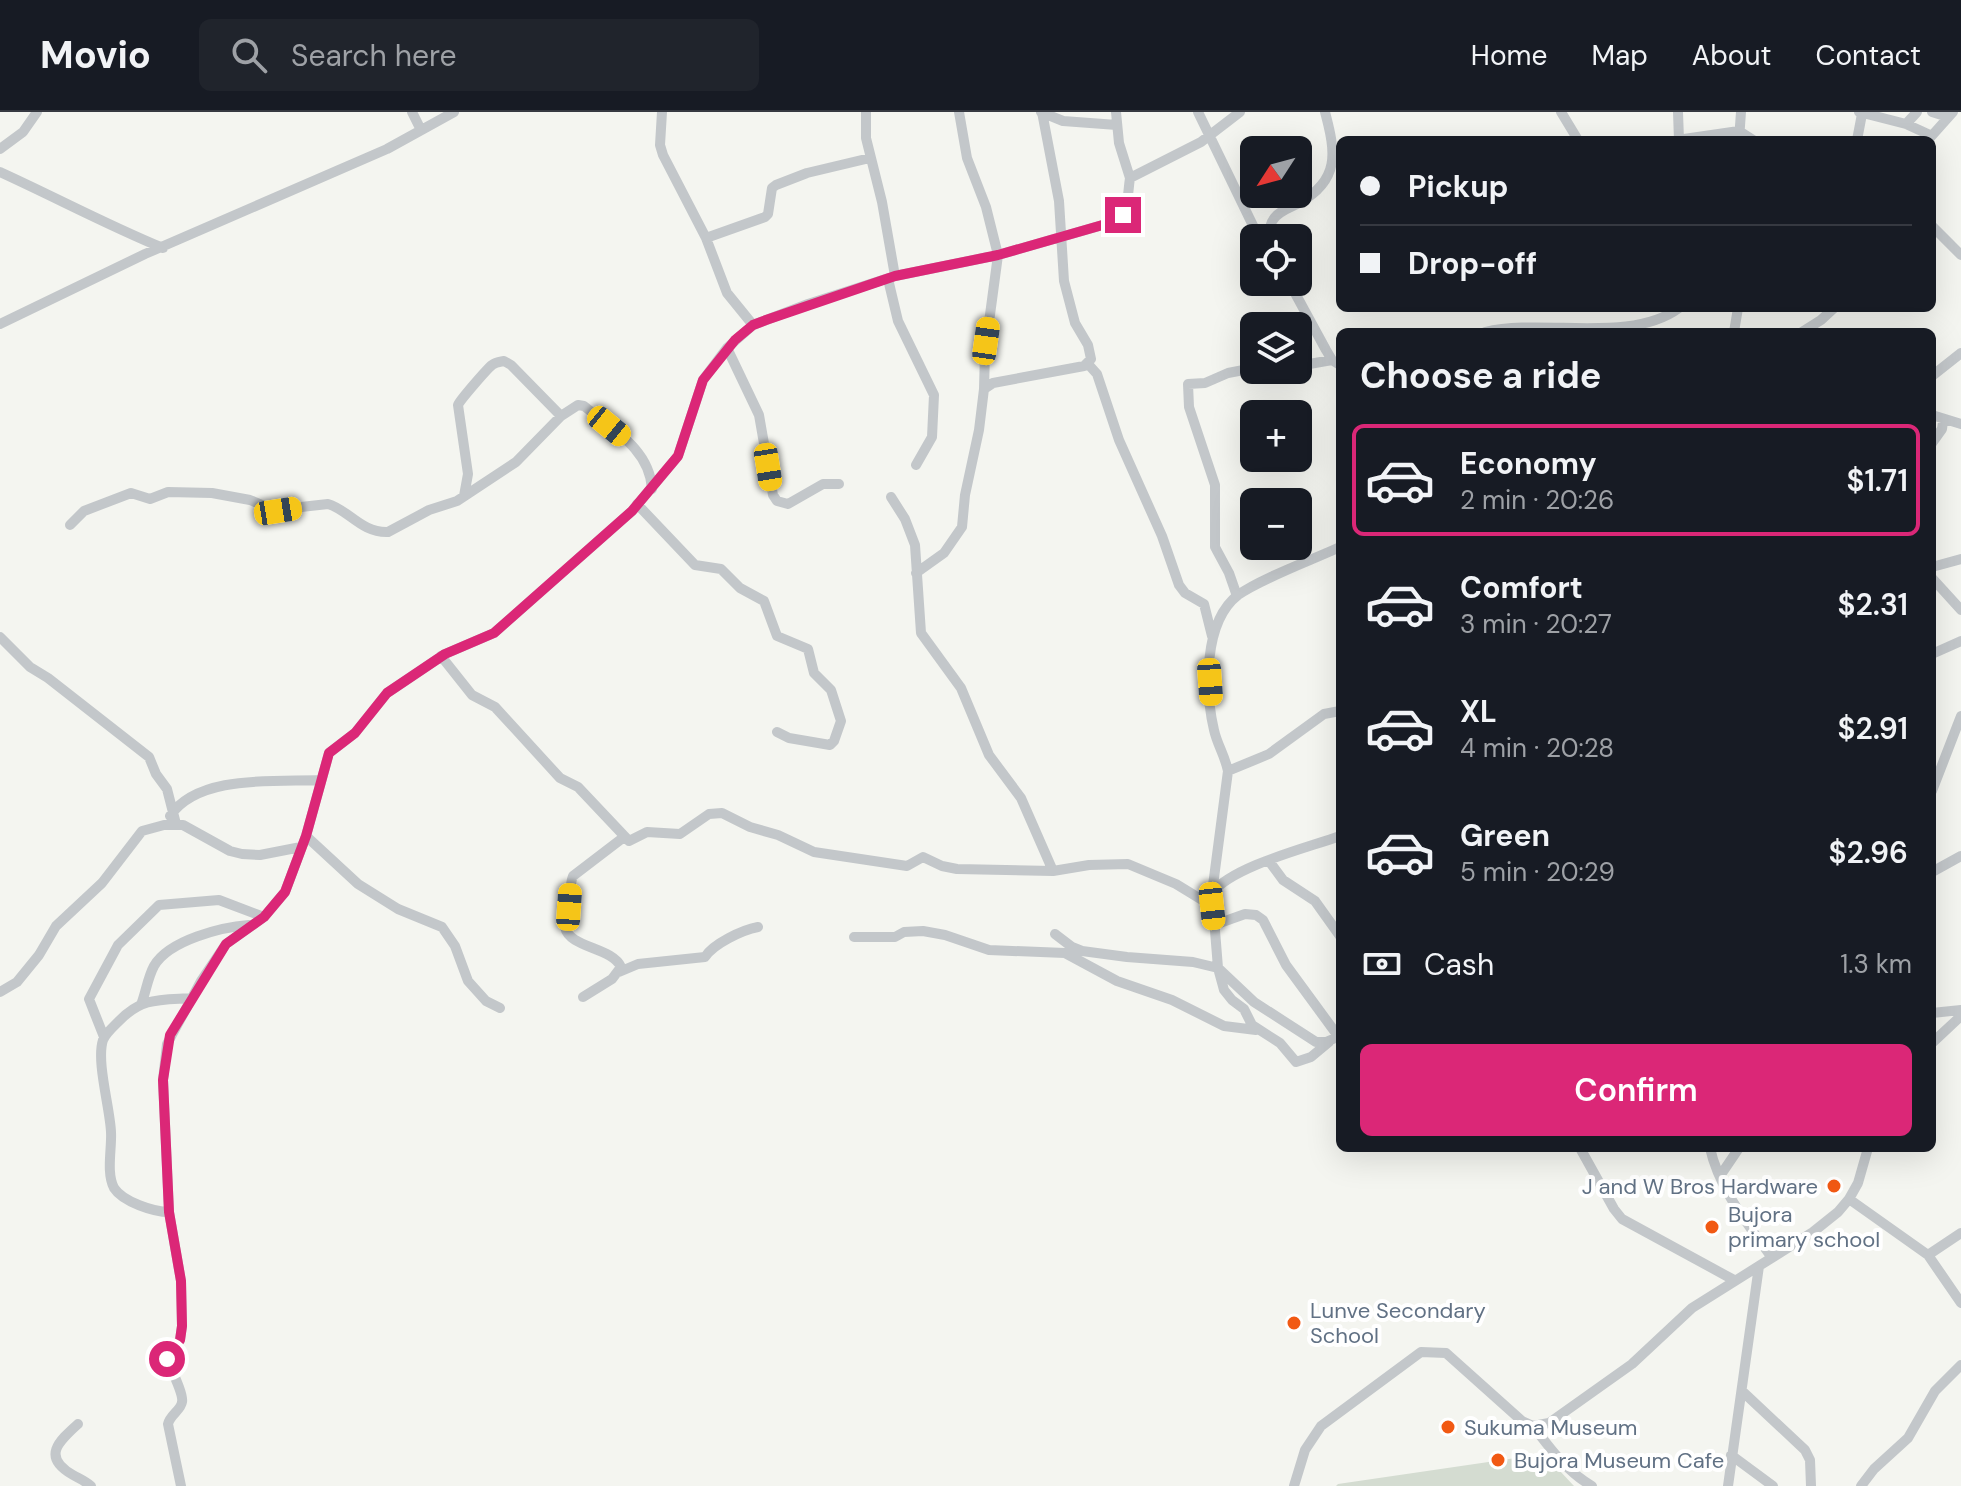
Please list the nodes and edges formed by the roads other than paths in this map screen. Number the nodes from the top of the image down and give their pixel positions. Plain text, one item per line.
1 (37, 112) edge
2 (412, 112) edge
3 (454, 112) edge
4 (662, 112) edge
5 (866, 112) edge
6 (959, 112) edge
7 (1042, 112) edge
8 (1116, 112) edge
9 (1198, 112) edge
10 (1240, 112) edge
11 (1325, 112) edge
12 (1561, 112) edge
13 (1678, 112) edge
14 (1741, 112) edge
15 (1917, 112) edge
16 (1932, 112) edge
17 (1860, 113) edge
18 (1951, 114) edge
19 (1906, 124) junction
20 (1117, 125) junction
21 (421, 130) junction
22 (1739, 135) edge
23 (1209, 136) junction
24 (1576, 136) edge
25 (1678, 136) edge
26 (1857, 136) edge
27 (1926, 136) edge
28 (1931, 136) edge
29 (0, 149) edge
30 (870, 158) junction
31 (0, 172) edge
32 (1130, 178) junction
33 (1252, 224) edge
34 (1271, 224) edge
35 (1936, 230) edge
36 (706, 238) junction
37 (1061, 238) junction
38 (163, 248) junction
39 (998, 255) junction
40 (1961, 255) edge
41 (892, 277) junction
42 (1297, 296) edge
43 (1672, 312) edge
44 (1830, 312) edge
45 (0, 324) edge
46 (753, 325) junction
47 (1644, 328) edge
48 (1808, 328) edge
49 (727, 348) junction
50 (1961, 353) edge
51 (1336, 362) edge
52 (1088, 364) junction
53 (1312, 365) edge
54 (1240, 371) edge
55 (1936, 373) edge
56 (984, 389) junction
57 (561, 416) junction
58 (1936, 417) edge
59 (1943, 421) junction
60 (1960, 423) edge
61 (1936, 437) edge
62 (916, 465) dead end
63 (839, 484) dead end
64 (652, 489) junction
65 (464, 496) junction
66 (891, 497) dead end
67 (637, 504) junction
68 (70, 525) dead end
69 (1336, 549) edge
70 (1961, 559) edge
71 (1936, 566) edge
72 (916, 573) junction
73 (1936, 582) edge
74 (1237, 596) junction
75 (1961, 610) edge
76 (1212, 636) junction
77 (0, 637) edge
78 (1961, 641) edge
79 (1936, 652) edge
80 (441, 656) junction
81 (1336, 712) edge
82 (1961, 718) edge
83 (777, 732) dead end
84 (1938, 761) edge
85 (1228, 771) junction
86 (321, 780) junction
87 (174, 818) junction
88 (306, 836) junction
89 (624, 837) junction
90 (1336, 837) edge
91 (301, 847) junction
92 (1961, 857) edge
93 (1269, 861) junction
94 (1936, 870) edge
95 (1053, 871) junction
96 (1212, 893) junction
97 (1212, 906) junction
98 (260, 921) junction
99 (1214, 925) junction
100 (758, 927) dead end
101 (1336, 930) edge
102 (1055, 934) dead end
103 (854, 937) dead end
104 (1218, 968) junction
105 (619, 972) junction
106 (0, 992) edge
107 (583, 997) dead end
108 (192, 998) junction
109 (142, 1002) junction
110 (500, 1008) dead end
111 (1961, 1010) edge
112 (1936, 1013) edge
113 (1961, 1016) edge
114 (1256, 1030) junction
115 (104, 1037) junction
116 (1336, 1037) edge
117 (1936, 1039) edge
118 (1582, 1152) edge
119 (1711, 1152) edge
120 (1736, 1152) edge
121 (1867, 1152) edge
122 (1720, 1176) junction
123 (1849, 1199) junction
124 (169, 1212) junction
125 (1961, 1233) edge
126 (1928, 1255) junction
127 (1772, 1258) junction
128 (1759, 1266) junction
129 (1734, 1280) junction
130 (1961, 1303) edge
131 (1961, 1365) edge
132 (1742, 1391) junction
133 (78, 1424) dead end
134 (1533, 1426) junction
135 (1731, 1455) junction
136 (91, 1486) edge
137 (181, 1486) edge
138 (1294, 1486) edge
139 (1592, 1486) edge
140 (1728, 1486) edge
141 (1773, 1486) edge
142 (1811, 1486) edge
143 (1861, 1486) edge

1 - 29 street
2 - 21 street
3 - 21 street
4 - 36 street
5 - 30 street
6 - 39 street
7 - 20 street
7 - 37 street
8 - 20 street
9 - 23 street
10 - 23 street
11 - 34 street
12 - 24 street
13 - 25 street
14 - 22 street
15 - 19 street
16 - 18 street
17 - 19 street
17 - 26 street
18 - 28 street
19 - 27 street
20 - 32 street
21 - 38 street
23 - 32 street
23 - 33 street
30 - 36 street
30 - 41 street
31 - 38 street
32 - 37 street
35 - 40 street
36 - 46 street
37 - 39 street
37 - 52 street
38 - 45 street
39 - 41 street
39 - 56 street
41 - 46 street
41 - 62 street
42 - 51 street
43 - 47 street
44 - 48 street
46 - 49 street
49 - 63 street
49 - 64 street
50 - 55 street
51 - 53 street
52 - 56 street
52 - 76 street
54 - 74 street
56 - 72 street
57 - 64 street
57 - 65 street
57 - 65 street
58 - 59 street
59 - 60 street
59 - 61 street
64 - 67 street
65 - 68 street
66 - 72 street
67 - 80 street
67 - 83 street
69 - 74 street
70 - 71 street
72 - 95 street
73 - 75 street
74 - 76 street
76 - 85 street
77 - 87 street
78 - 79 street
80 - 86 street
80 - 89 street
81 - 85 street
82 - 84 street
85 - 96 street
86 - 87 street
86 - 88 street
87 - 91 street
87 - 106 street
88 - 91 street
88 - 110 street
89 - 95 street
89 - 105 street
90 - 93 street
91 - 98 street
92 - 94 street
93 - 96 street
93 - 101 street
95 - 97 street
96 - 97 street
97 - 99 street
98 - 108 street
98 - 109 street
98 - 115 street
99 - 104 street
99 - 116 street
100 - 105 street
102 - 104 street
103 - 114 street
104 - 114 street
104 - 116 street
105 - 107 street
108 - 109 street
108 - 124 street
109 - 115 street
111 - 112 street
113 - 117 street
114 - 116 street
115 - 124 street
118 - 129 street
119 - 122 street
120 - 122 street
121 - 123 street
122 - 127 street
123 - 126 street
123 - 127 street
124 - 137 street
125 - 126 street
126 - 130 street
127 - 128 street
128 - 129 street
128 - 132 street
129 - 134 street
131 - 143 street
132 - 135 street
132 - 142 street
133 - 136 street
134 - 138 street
134 - 139 street
135 - 140 street
135 - 141 street

